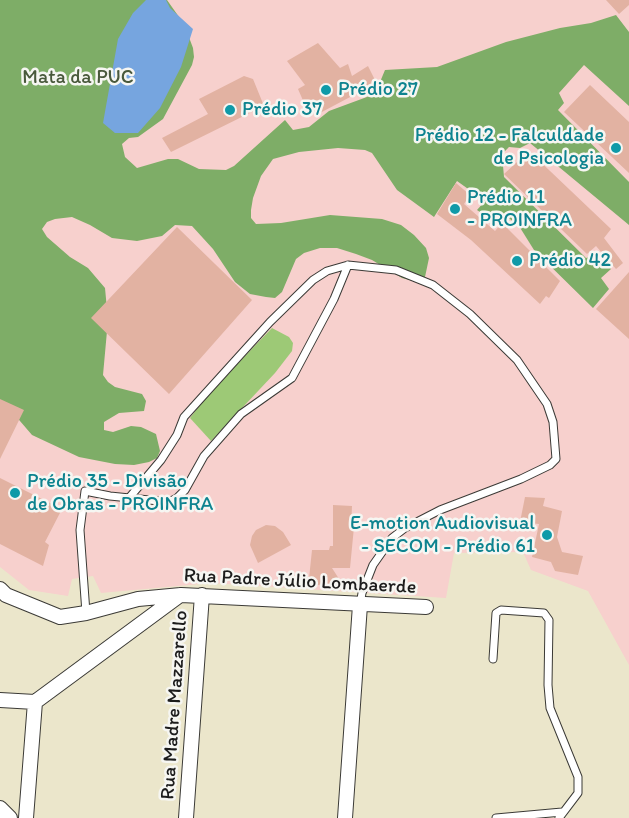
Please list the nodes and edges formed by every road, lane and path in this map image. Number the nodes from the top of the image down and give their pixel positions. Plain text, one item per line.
1 (348, 265) junction
2 (129, 498) junction
3 (0, 589) edge
4 (181, 595) junction
5 (202, 595) junction
6 (360, 606) junction
7 (426, 607) dead end
8 (86, 613) junction
9 (493, 658) dead end
10 (0, 700) edge
11 (34, 702) junction
12 (0, 808) edge
13 (561, 815) edge
14 (10, 818) edge
15 (26, 818) edge
16 (186, 818) edge
17 (345, 818) edge
18 (496, 818) edge

1 - 2 lane
1 - 2 lane
1 - 6 lane
2 - 8 lane
3 - 8 street, Rua Padre Júlio Lombaerde
4 - 5 street, Rua Padre Júlio Lombaerde
4 - 8 street, Rua Padre Júlio Lombaerde
4 - 11 street
5 - 6 street, Rua Padre Júlio Lombaerde
5 - 16 street, Rua Madre Mazzarello
6 - 7 street, Rua Padre Júlio Lombaerde
6 - 17 street
9 - 13 lane
10 - 11 street
11 - 15 street
12 - 14 street
13 - 18 lane

